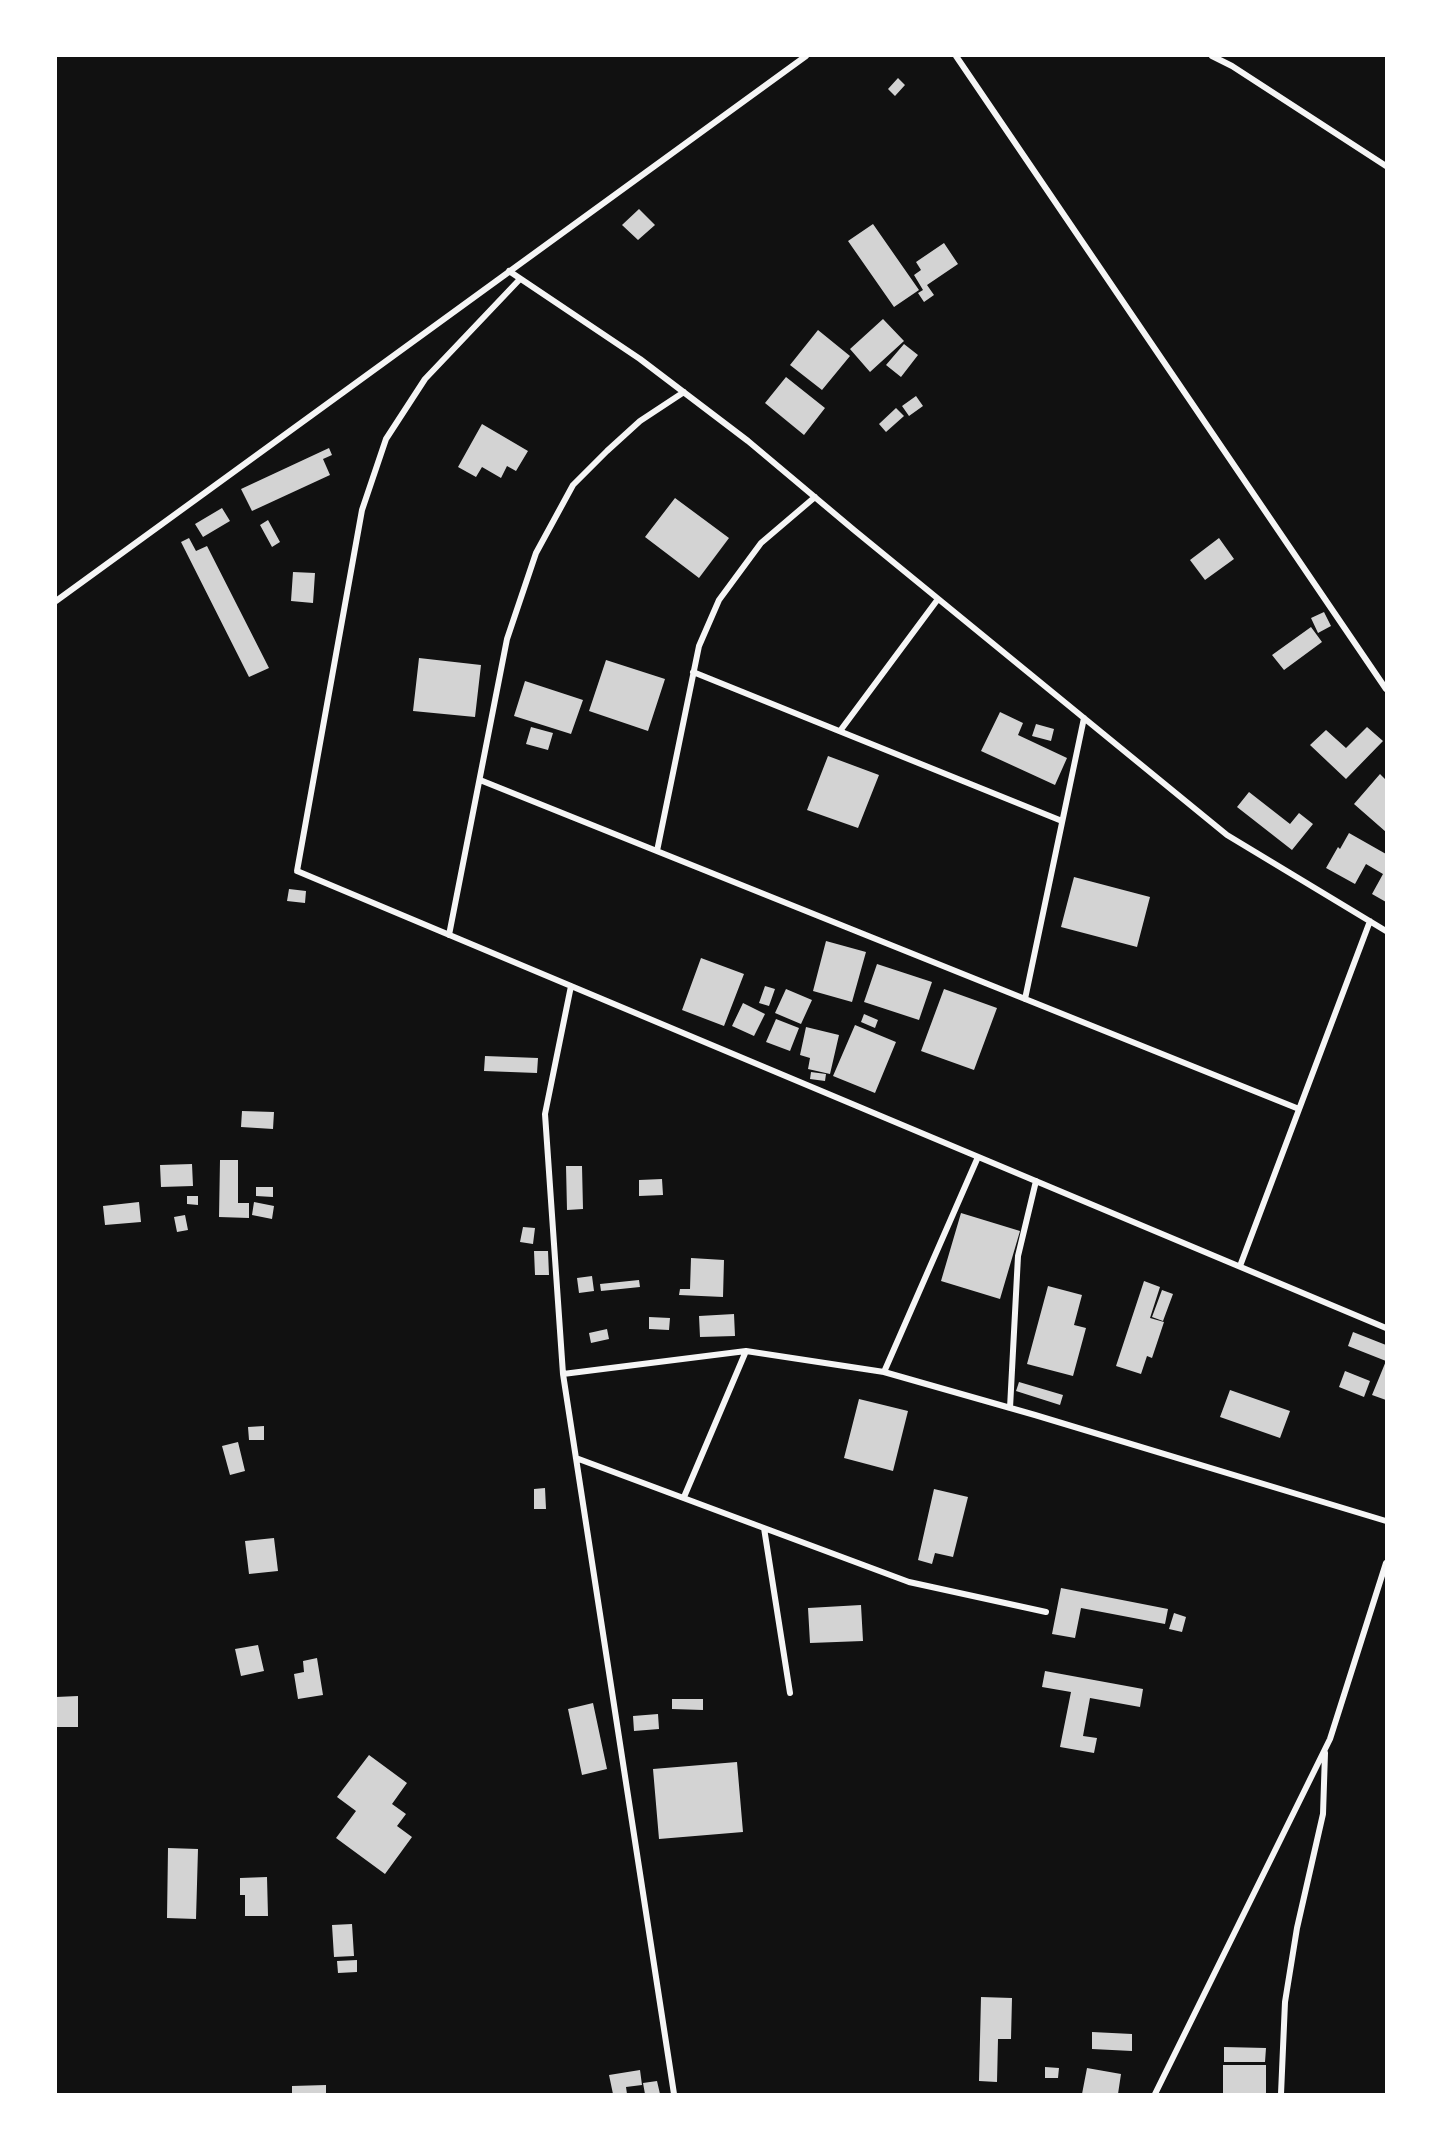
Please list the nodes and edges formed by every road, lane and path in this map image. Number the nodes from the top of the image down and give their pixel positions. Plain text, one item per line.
1 (806, 56) edge
2 (956, 56) edge
3 (1212, 56) edge
4 (1386, 166) edge
5 (509, 271) junction
6 (520, 279) junction
7 (684, 392) junction
8 (815, 497) junction
9 (938, 599) junction
10 (56, 601) edge
11 (693, 672) junction
12 (1386, 689) edge
13 (1084, 718) junction
14 (840, 731) junction
15 (480, 780) junction
16 (1062, 821) junction
17 (657, 851) junction
18 (1370, 921) junction
19 (1386, 931) edge
20 (448, 935) junction
21 (571, 986) junction
22 (1025, 999) junction
23 (1299, 1109) junction
24 (978, 1157) junction
25 (1036, 1181) junction
26 (1240, 1266) junction
27 (1386, 1328) edge
28 (746, 1351) junction
29 (884, 1372) junction
30 (563, 1374) junction
31 (1010, 1408) junction
32 (576, 1458) junction
33 (684, 1497) junction
34 (1386, 1521) edge
35 (764, 1528) junction
36 (1386, 1563) edge
37 (1046, 1612) dead end
38 (790, 1693) dead end
39 (1325, 1750) junction
40 (674, 2094) edge
41 (1155, 2094) edge
42 (1281, 2094) edge

1 - 5 street
2 - 12 street
3 - 4 street
5 - 6 street
5 - 10 street
6 - 7 street
6 - 20 street
7 - 8 street
7 - 15 street
8 - 9 street
8 - 11 street
9 - 13 street
9 - 14 street
11 - 14 street
11 - 17 street
13 - 16 street
13 - 18 street
14 - 16 street
15 - 17 street
15 - 20 street
16 - 22 street
17 - 22 street
18 - 19 street
18 - 23 street
20 - 21 street
21 - 24 street
21 - 30 street
22 - 23 street
23 - 26 street
24 - 25 street
24 - 29 street
25 - 26 street
25 - 31 street
26 - 27 street
28 - 29 street
28 - 30 street
28 - 33 street
29 - 31 street
30 - 32 street
31 - 34 street
32 - 33 street
32 - 40 street
33 - 35 street
35 - 37 street
35 - 38 street
36 - 39 street
39 - 41 street
39 - 42 street

